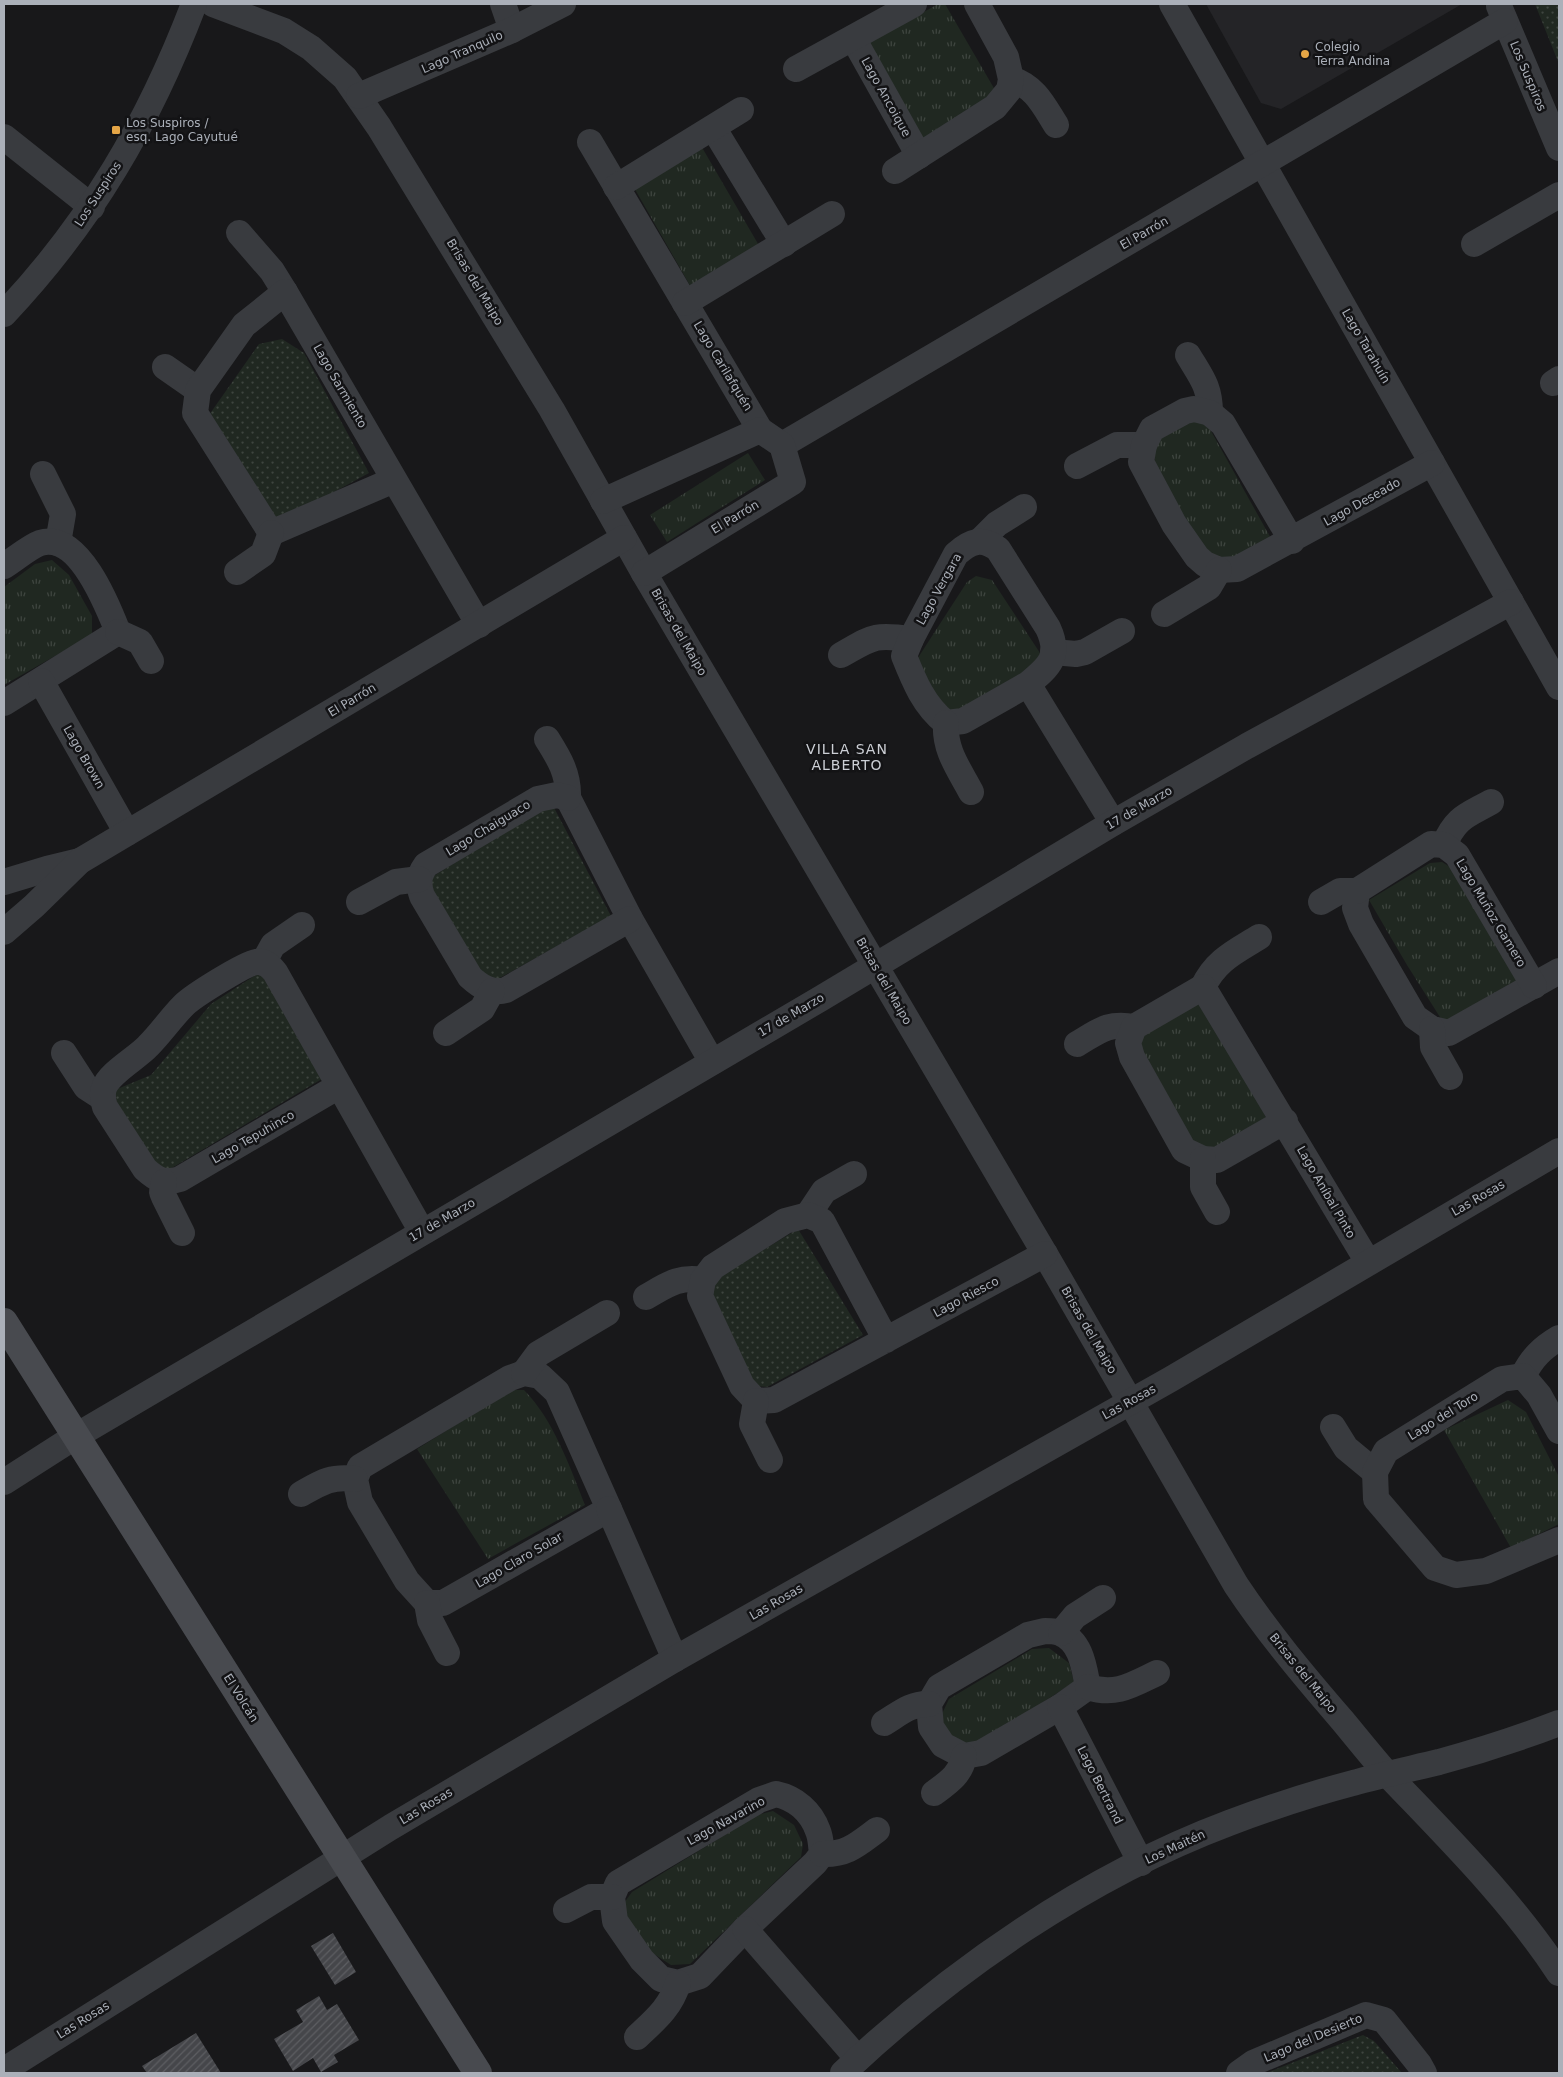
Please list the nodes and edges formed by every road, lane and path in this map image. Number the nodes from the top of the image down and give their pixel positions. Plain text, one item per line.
1 (194, 4) edge
2 (213, 4) edge
3 (502, 4) edge
4 (563, 4) edge
5 (914, 4) edge
6 (977, 4) edge
7 (1172, 4) edge
8 (1501, 12) edge
9 (512, 30) junction
10 (854, 38) junction
11 (796, 69) dead end
12 (1011, 80) junction
13 (359, 96) junction
14 (742, 110) dead end
15 (1056, 126) dead end
16 (714, 129) junction
17 (4, 137) edge
18 (590, 142) dead end
19 (1559, 148) edge
20 (920, 156) junction
21 (1262, 163) junction
22 (895, 171) dead end
23 (616, 187) junction
24 (1559, 195) edge
25 (92, 206) junction
26 (832, 214) dead end
27 (239, 233) dead end
28 (784, 244) junction
29 (1474, 244) dead end
30 (285, 292) junction
31 (685, 303) junction
32 (4, 314) edge
33 (1188, 355) dead end
34 (166, 367) dead end
35 (198, 390) junction
36 (1210, 413) junction
37 (760, 430) junction
38 (782, 445) junction
39 (1144, 445) junction
40 (1432, 463) junction
41 (1077, 466) dead end
42 (43, 474) dead end
43 (394, 480) junction
44 (603, 501) junction
45 (1024, 507) dead end
46 (271, 533) junction
47 (624, 538) junction
48 (981, 540) junction
49 (1292, 541) junction
50 (58, 543) junction
51 (4, 566) edge
52 (1219, 570) junction
53 (237, 572) dead end
54 (644, 573) junction
55 (1511, 602) junction
56 (1164, 614) dead end
57 (479, 625) junction
58 (1122, 631) dead end
59 (118, 632) junction
60 (911, 639) junction
61 (1053, 652) junction
62 (841, 656) dead end
63 (151, 661) dead end
64 (41, 681) junction
65 (1028, 684) junction
66 (1559, 687) edge
67 (4, 703) edge
68 (946, 723) junction
69 (547, 738) dead end
70 (972, 792) dead end
71 (568, 798) junction
72 (1491, 802) dead end
73 (1114, 823) junction
74 (128, 833) junction
75 (1444, 845) junction
76 (80, 862) junction
77 (419, 879) junction
78 (4, 882) edge
79 (1357, 891) junction
80 (359, 902) dead end
81 (1321, 902) dead end
82 (630, 920) junction
83 (302, 925) dead end
84 (4, 932) edge
85 (1259, 937) dead end
86 (263, 962) junction
87 (875, 966) junction
88 (1559, 971) edge
89 (1203, 986) junction
90 (1534, 986) junction
91 (492, 991) junction
92 (1134, 1027) junction
93 (1432, 1029) junction
94 (446, 1033) dead end
95 (1077, 1044) dead end
96 (64, 1053) dead end
97 (712, 1062) junction
98 (1450, 1078) dead end
99 (340, 1086) junction
100 (103, 1098) junction
101 (1285, 1121) junction
102 (1559, 1151) edge
103 (1203, 1159) junction
104 (854, 1174) dead end
105 (164, 1182) junction
106 (1218, 1212) dead end
107 (808, 1215) junction
108 (422, 1232) junction
109 (182, 1233) dead end
110 (1045, 1254) junction
111 (1368, 1262) junction
112 (702, 1280) junction
113 (646, 1297) dead end
114 (607, 1313) dead end
115 (4, 1322) edge
116 (1559, 1338) edge
117 (886, 1340) junction
118 (524, 1373) junction
119 (1523, 1376) junction
120 (756, 1401) junction
121 (1130, 1402) junction
122 (1333, 1427) dead end
123 (1559, 1431) edge
124 (76, 1436) junction
125 (770, 1460) dead end
126 (1375, 1472) junction
127 (355, 1479) junction
128 (4, 1482) edge
129 (301, 1494) dead end
130 (609, 1508) junction
131 (1559, 1540) edge
132 (1103, 1598) dead end
133 (427, 1603) junction
134 (1061, 1633) junction
135 (447, 1653) dead end
136 (675, 1659) junction
137 (1157, 1673) dead end
138 (1088, 1688) junction
139 (929, 1704) junction
140 (1060, 1707) junction
141 (884, 1723) dead end
142 (1559, 1724) edge
143 (964, 1756) junction
144 (1387, 1774) junction
145 (934, 1792) dead end
146 (878, 1830) dead end
147 (822, 1854) junction
148 (342, 1856) junction
149 (1141, 1863) junction
150 (612, 1897) junction
151 (566, 1910) dead end
152 (745, 1929) junction
153 (1559, 1973) edge
154 (678, 1983) junction
155 (637, 2037) dead end
156 (850, 2066) edge
157 (4, 2070) edge
158 (478, 2073) edge
159 (1239, 2073) edge
160 (1424, 2073) edge

1 - 25 street, Los Suspiros
2 - 13 street, Brisas del Maipo
3 - 9 street
4 - 9 street, Lago Tranquilo
5 - 10 street
6 - 12 street
7 - 21 street, Lago Tarahuín
8 - 19 street, Los Suspiros
8 - 21 street, El Parrón
9 - 13 street, Lago Tranquilo
10 - 11 street
10 - 20 street, Lago Ancoique
12 - 15 street
12 - 20 street
13 - 44 street, Brisas del Maipo
14 - 16 street
16 - 23 street
16 - 28 street
17 - 25 street
18 - 23 street, Lago Carilafquén
20 - 22 street
21 - 38 street, El Parrón
21 - 40 street, Lago Tarahuín
23 - 31 street, Lago Carilafquén
24 - 29 street
25 - 32 street, Los Suspiros
26 - 28 street
27 - 30 street, Lago Sarmiento
28 - 31 street
30 - 35 street
30 - 43 street, Lago Sarmiento
31 - 37 street, Lago Carilafquén
33 - 36 street
34 - 35 street
35 - 46 street
36 - 39 street
36 - 49 street
37 - 38 street
37 - 44 street
38 - 54 street, El Parrón
39 - 41 street
39 - 52 street
40 - 49 street, Lago Deseado
40 - 55 street, Lago Tarahuín
42 - 50 street
43 - 46 street
43 - 57 street, Lago Sarmiento
44 - 47 street, Brisas del Maipo
45 - 48 street, Lago Vergara
46 - 53 street
47 - 54 street, Brisas del Maipo
47 - 57 street, El Parrón
48 - 60 street, Lago Vergara
48 - 61 street
49 - 52 street, Lago Deseado
50 - 51 street
50 - 59 street
52 - 56 street
54 - 87 street, Brisas del Maipo
55 - 66 street, Lago Tarahuín
55 - 73 street, 17 de Marzo
57 - 74 street, El Parrón
58 - 61 street
59 - 63 street
59 - 64 street
60 - 62 street
60 - 68 street, Lago Vergara
61 - 65 street
64 - 67 street
64 - 74 street, Lago Brown
65 - 68 street
65 - 73 street
68 - 70 street
69 - 71 street
71 - 77 street, Lago Chaiguaco
71 - 82 street
72 - 75 street
73 - 87 street, 17 de Marzo
74 - 76 street, El Parrón
75 - 79 street
75 - 90 street, Lago Muñoz Gamero
76 - 78 street, El Parrón
76 - 84 street, El Parrón
77 - 80 street
77 - 91 street
79 - 81 street
79 - 93 street
82 - 91 street
82 - 97 street
83 - 86 street
85 - 89 street
86 - 99 street
86 - 100 street
87 - 97 street, 17 de Marzo
87 - 110 street, Brisas del Maipo
88 - 90 street
89 - 92 street
89 - 101 street, Lago Aníbal Pinto
90 - 93 street
91 - 94 street
92 - 95 street
92 - 103 street
93 - 98 street
96 - 100 street
97 - 108 street, 17 de Marzo
99 - 105 street, Lago Tepuhinco
99 - 108 street
100 - 105 street
101 - 103 street
101 - 111 street, Lago Aníbal Pinto
102 - 111 street, Las Rosas
103 - 106 street
104 - 107 street
105 - 109 street
107 - 112 street
107 - 117 street
108 - 124 street, 17 de Marzo
110 - 117 street, Lago Riesco
110 - 121 street, Brisas del Maipo
111 - 121 street, Las Rosas
112 - 113 street
112 - 120 street
114 - 118 street
115 - 124 street, El Volcán
116 - 119 street
117 - 120 street, Lago Riesco
118 - 127 street
118 - 130 street
119 - 123 street
119 - 126 street, Lago del Toro
120 - 125 street
121 - 136 street, Las Rosas
121 - 144 street, Brisas del Maipo
122 - 126 street
124 - 128 street, 17 de Marzo
124 - 148 street, El Volcán
126 - 131 street
127 - 129 street
127 - 133 street
130 - 133 street, Lago Claro Solar
130 - 136 street
132 - 134 street
133 - 135 street
134 - 138 street
134 - 139 street
136 - 148 street, Las Rosas
137 - 138 street
138 - 140 street
139 - 141 street
139 - 143 street
140 - 143 street
140 - 149 street, Lago Bertrand
142 - 144 street, Los Maitén
143 - 145 street
144 - 149 street, Los Maitén
144 - 153 street, Brisas del Maipo
146 - 147 street
147 - 150 street, Lago Navarino
147 - 152 street
148 - 157 street, Las Rosas
148 - 158 street, El Volcán
149 - 156 street, Los Maitén
150 - 151 street
150 - 154 street
152 - 154 street
152 - 156 street
154 - 155 street
159 - 160 street, Lago del Desierto

